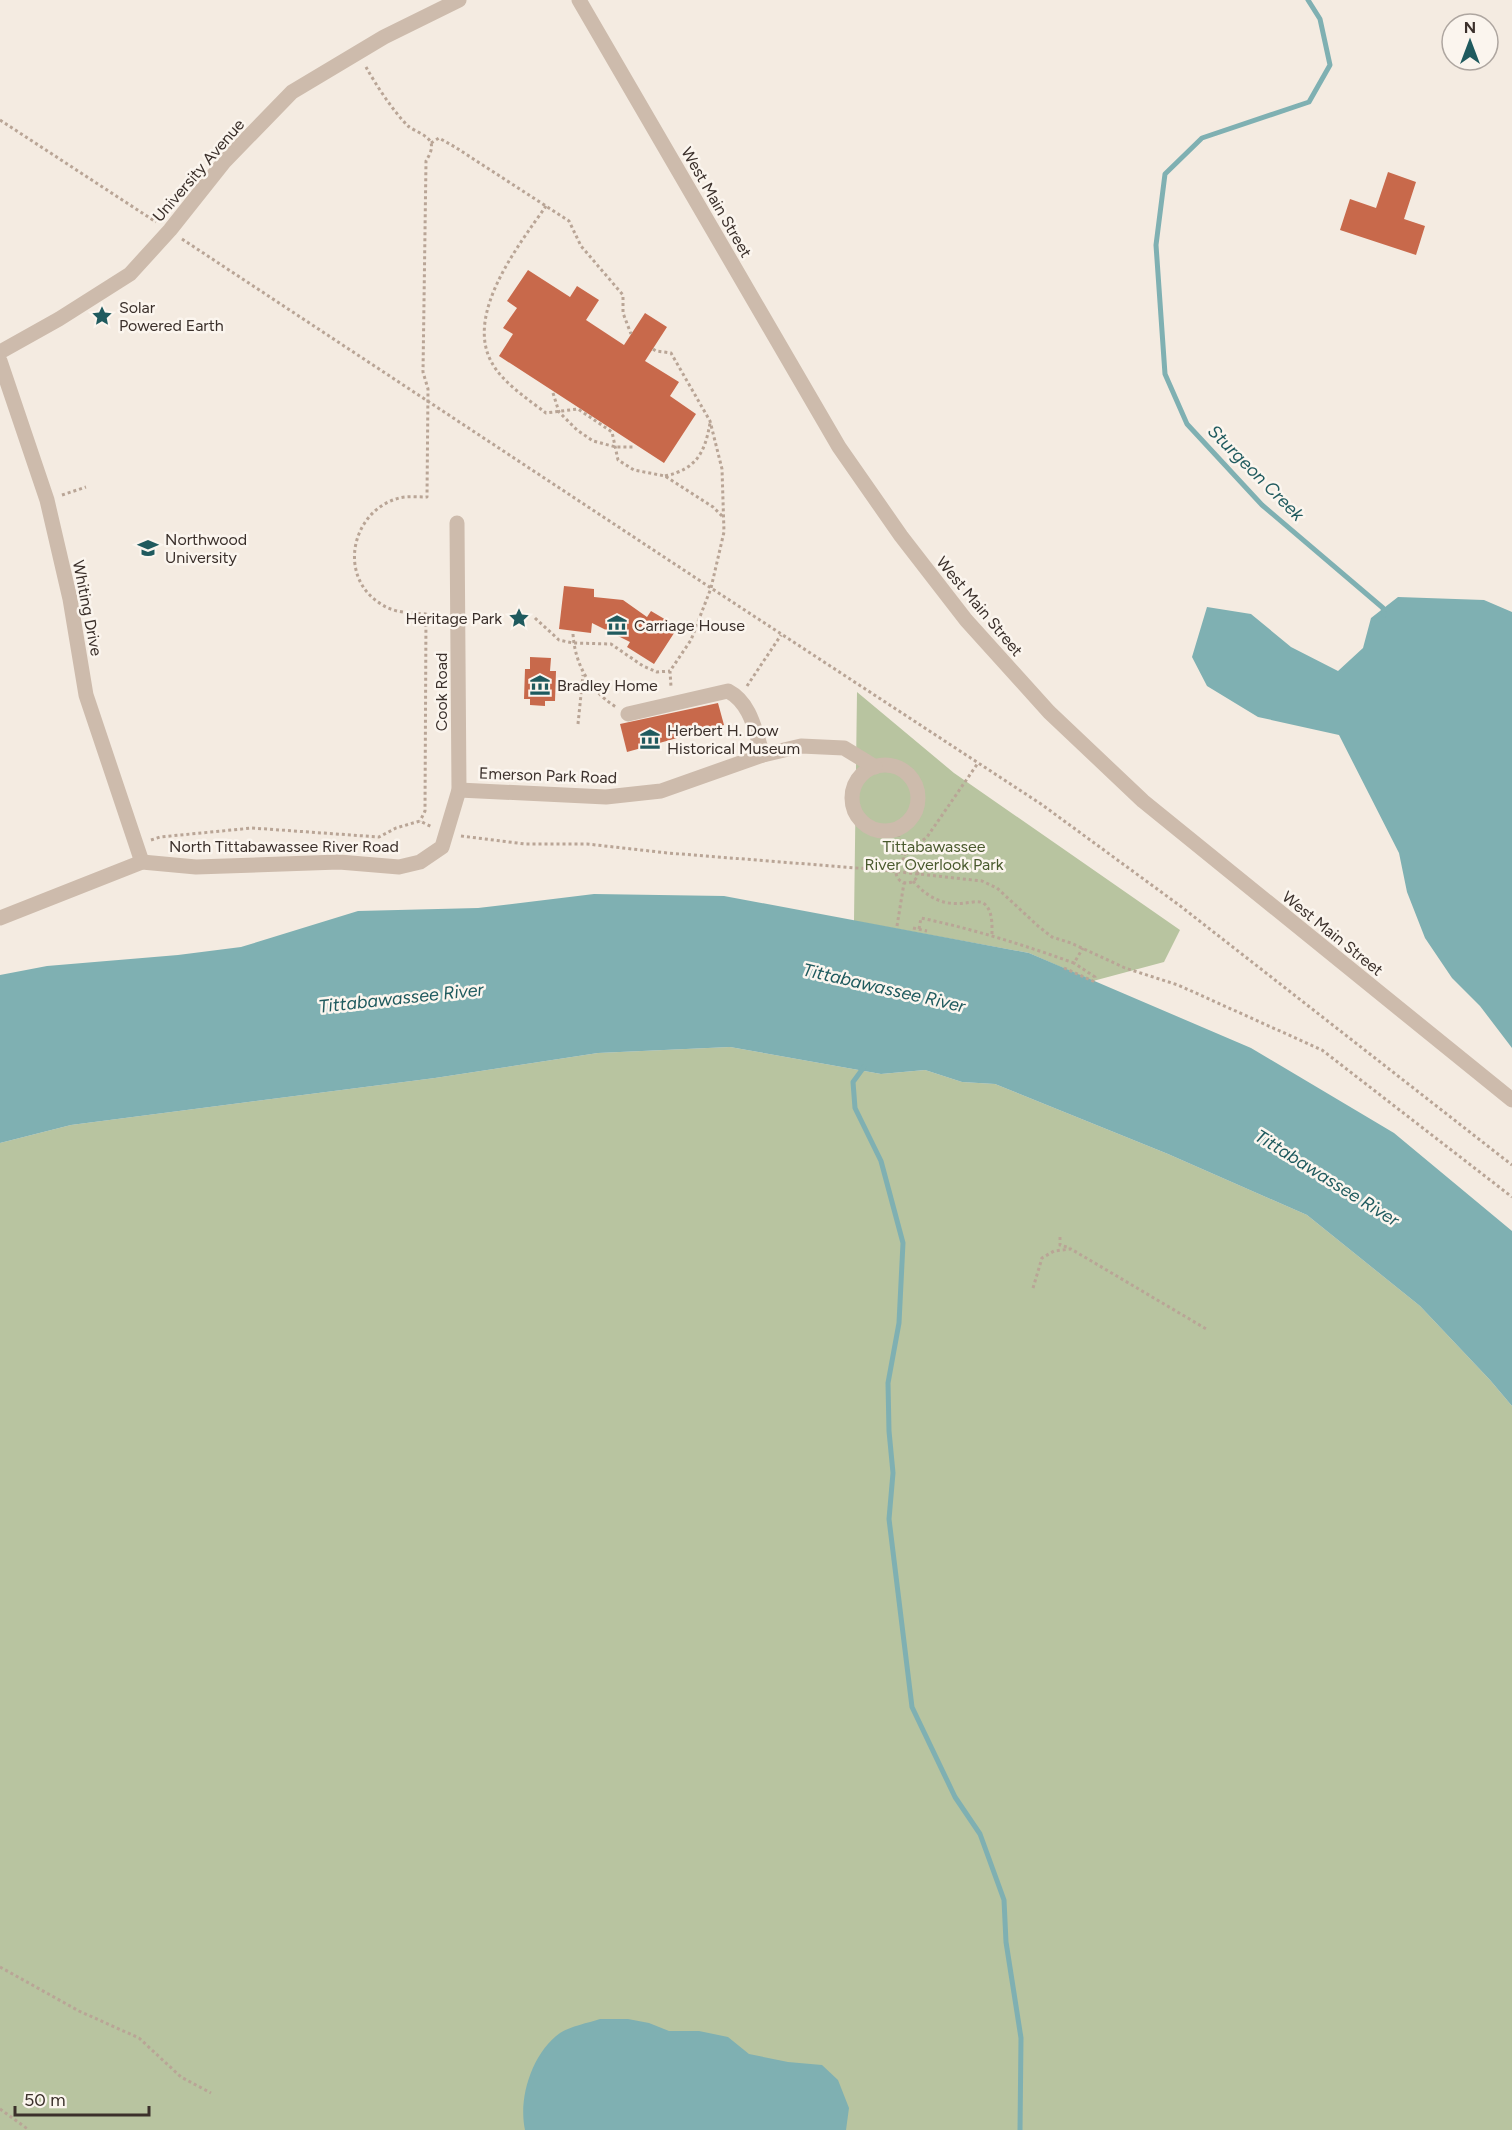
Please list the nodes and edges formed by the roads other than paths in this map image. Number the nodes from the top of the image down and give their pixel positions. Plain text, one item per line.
1 (459, 0) edge
2 (579, 0) edge
3 (0, 352) edge
4 (0, 361) edge
5 (457, 523) dead end
6 (628, 714) road end
7 (763, 755) junction
8 (875, 766) junction
9 (459, 790) junction
10 (142, 862) junction
11 (0, 918) edge
12 (1512, 1100) edge

1 - 3 street, University Avenue
2 - 12 street, West Main Street
4 - 10 street, Whiting Drive
5 - 9 street, Cook Road
6 - 7 street
7 - 8 street, Emerson Park Road
7 - 9 street, Emerson Park Road
8 - 8 street, Emerson Park Road
9 - 10 street, North Tittabawassee River Road
10 - 11 street, North Tittabawassee River Road

